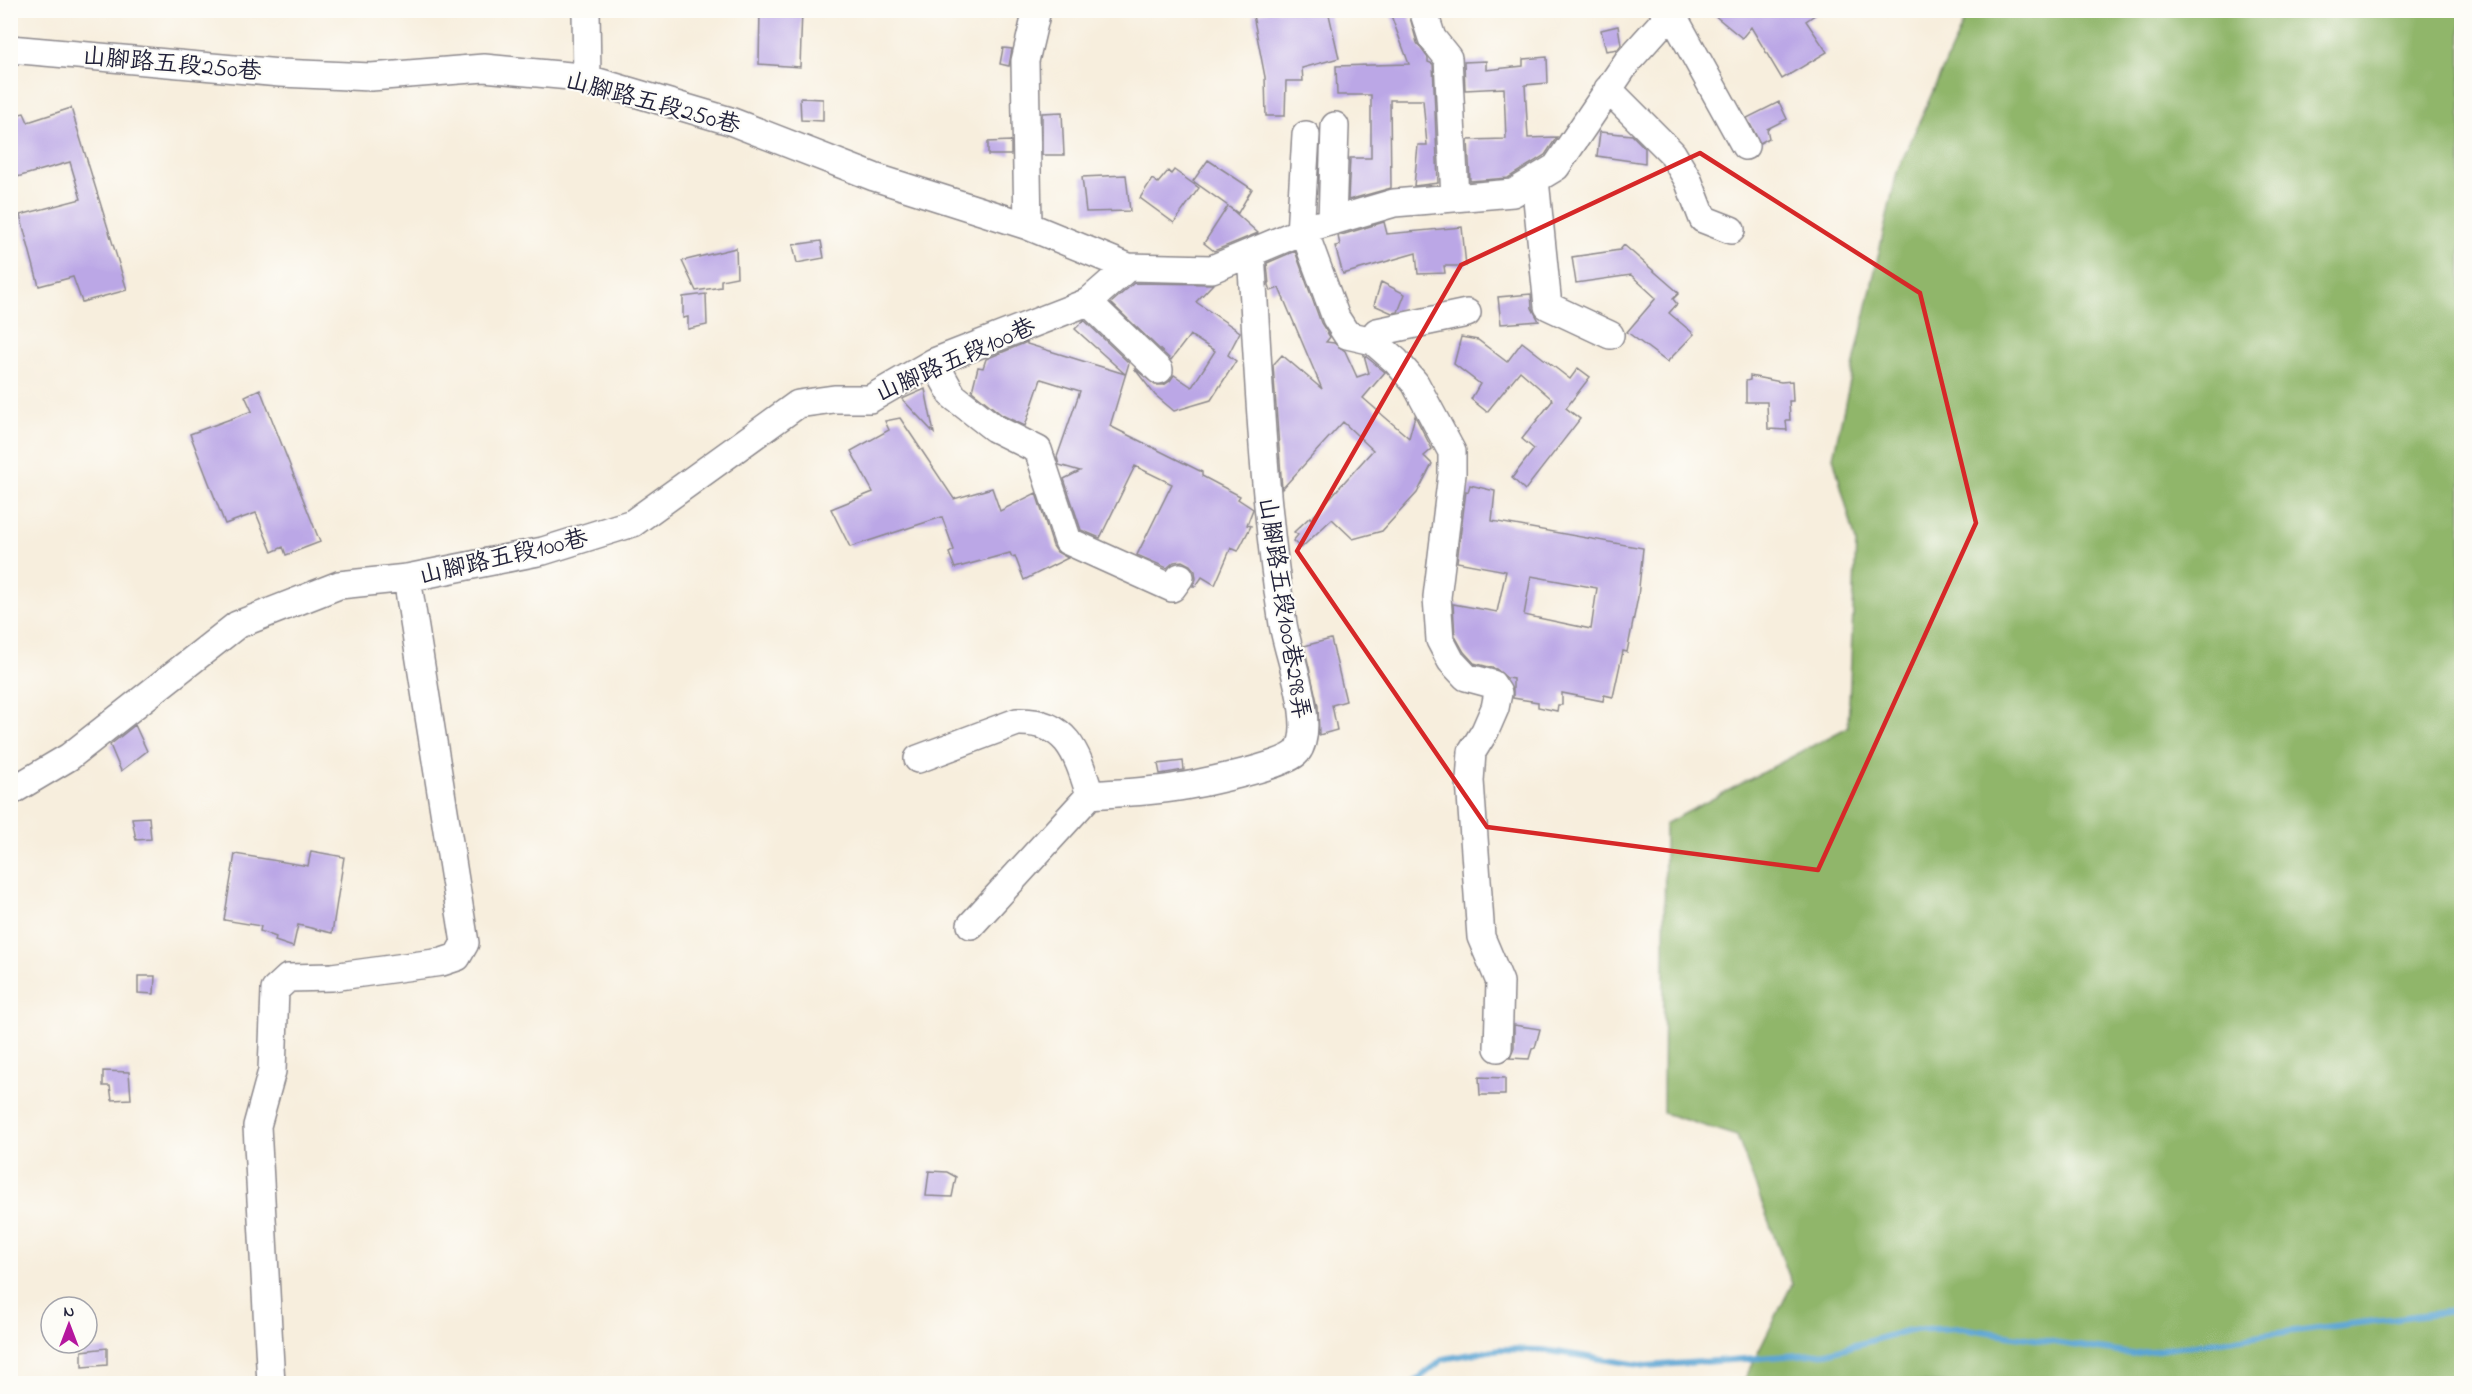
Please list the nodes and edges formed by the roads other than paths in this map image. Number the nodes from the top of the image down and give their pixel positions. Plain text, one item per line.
1 (586, 10) edge
2 (1037, 10) edge
3 (1423, 10) edge
4 (1668, 12) edge
5 (10, 49) edge
6 (587, 80) junction
7 (1608, 89) junction
8 (1335, 126) dead end
9 (1306, 135) dead end
10 (1745, 146) dead end
11 (1534, 180) junction
12 (1455, 198) junction
13 (1332, 221) junction
14 (1028, 225) junction
15 (1731, 230) dead end
16 (1302, 232) junction
17 (1251, 253) junction
18 (1128, 267) junction
19 (1088, 302) junction
20 (1467, 313) dead end
21 (1610, 335) dead end
22 (1373, 340) junction
23 (934, 362) junction
24 (1159, 370) dead end
25 (1180, 577) dead end
26 (407, 578) junction
27 (918, 759) dead end
28 (10, 792) edge
29 (1090, 795) junction
30 (971, 925) dead end
31 (1498, 1048) dead end
32 (271, 1383) edge

1 - 6 lane
2 - 14 lane
3 - 12 lane
4 - 7 lane
4 - 10 lane
5 - 6 lane, 山腳路五段250巷
6 - 14 lane, 山腳路五段250巷
7 - 11 lane
7 - 15 lane
8 - 13 lane
9 - 16 lane
11 - 12 lane
11 - 21 lane
12 - 13 lane
13 - 16 lane
14 - 18 lane, 山腳路五段250巷
16 - 17 lane
16 - 22 lane
17 - 18 lane
17 - 29 lane, 山腳路五段100巷298弄
18 - 19 lane, 山腳路五段100巷
19 - 23 lane, 山腳路五段100巷
19 - 24 lane
20 - 22 lane
22 - 31 lane
23 - 25 lane
23 - 26 lane, 山腳路五段100巷
26 - 28 lane, 山腳路五段100巷
26 - 32 lane
27 - 29 lane
29 - 30 lane

